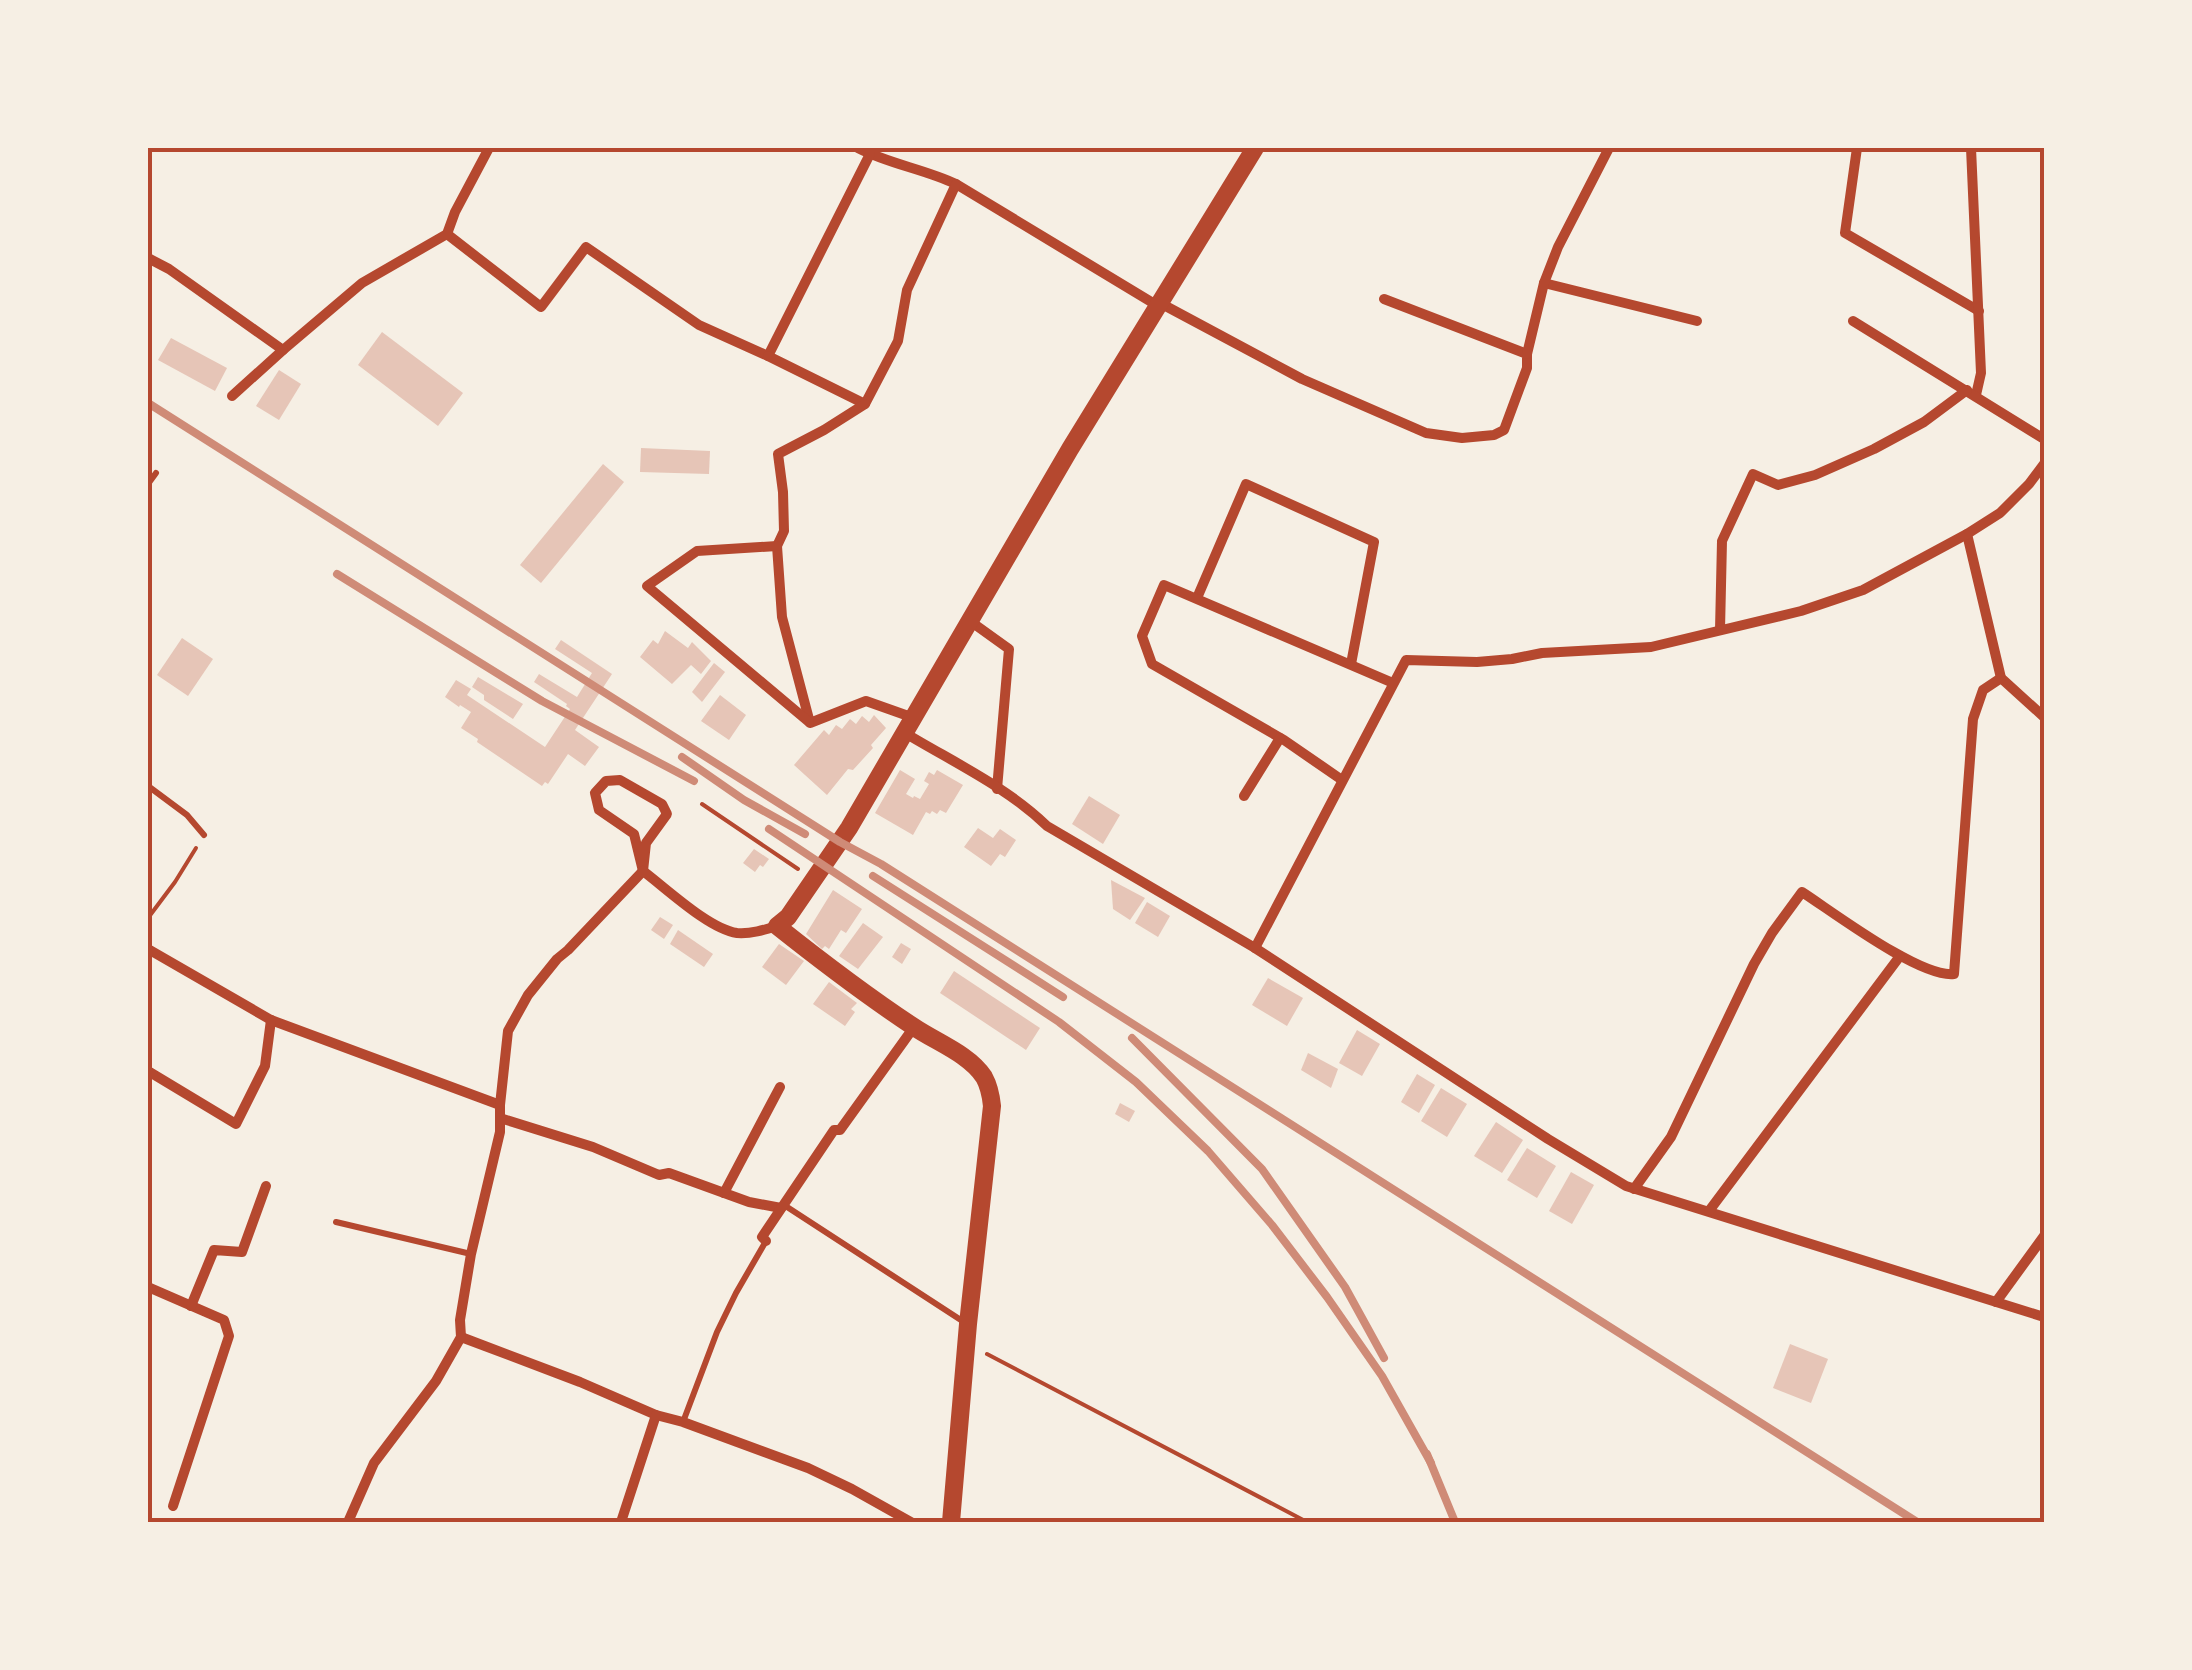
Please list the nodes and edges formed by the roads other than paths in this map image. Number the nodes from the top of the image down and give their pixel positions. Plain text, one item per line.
1 (489, 148) edge
2 (858, 148) edge
3 (1254, 148) edge
4 (1609, 148) edge
5 (1858, 148) edge
6 (1971, 148) edge
7 (870, 154) junction
8 (956, 184) junction
9 (447, 234) junction
10 (148, 258) edge
11 (1544, 283) junction
12 (1384, 299) dead end
13 (1159, 304) junction
14 (1979, 311) junction
15 (1853, 321) dead end
16 (1697, 322) dead end
17 (283, 350) junction
18 (1527, 354) junction
19 (768, 356) junction
20 (1971, 393) junction
21 (232, 396) dead end
22 (866, 404) junction
23 (2044, 439) edge
24 (2044, 464) edge
25 (156, 473) dead end
26 (148, 484) edge
27 (1967, 534) junction
28 (777, 546) junction
29 (1196, 598) junction
30 (970, 621) junction
31 (1720, 630) junction
32 (1351, 664) junction
33 (2001, 678) junction
34 (1393, 682) junction
35 (2044, 716) edge
36 (810, 723) junction
37 (909, 726) junction
38 (1280, 738) junction
39 (1342, 780) junction
40 (148, 786) edge
41 (997, 788) junction
42 (1244, 796) dead end
43 (204, 835) road end
44 (644, 871) junction
45 (777, 926) junction
46 (1255, 948) junction
47 (148, 949) edge
48 (1900, 956) junction
49 (271, 1020) junction
50 (914, 1027) junction
51 (148, 1071) edge
52 (780, 1087) dead end
53 (500, 1111) junction
54 (266, 1186) dead end
55 (1634, 1189) junction
56 (724, 1193) junction
57 (782, 1207) junction
58 (1708, 1211) junction
59 (336, 1222) dead end
60 (2044, 1236) edge
61 (766, 1242) joint
62 (471, 1254) junction
63 (148, 1287) edge
64 (1996, 1302) junction
65 (191, 1306) junction
66 (2044, 1317) edge
67 (967, 1332) junction
68 (462, 1337) junction
69 (656, 1415) junction
70 (683, 1422) junction
71 (173, 1506) dead end
72 (348, 1522) edge
73 (621, 1522) edge
74 (910, 1522) edge
75 (950, 1522) edge

1 - 9 street
2 - 7 street
3 - 13 main road
4 - 11 street
5 - 14 street
6 - 14 street
7 - 8 street
7 - 19 street
8 - 13 street
8 - 22 street
9 - 17 street
9 - 19 street
10 - 17 street
11 - 16 street
11 - 18 street
12 - 18 street
13 - 18 street
13 - 30 main road
14 - 20 street
15 - 20 street
17 - 21 street
19 - 22 street
20 - 23 street
20 - 31 street
22 - 28 street
24 - 27 street
25 - 26 lane
27 - 31 street
27 - 33 street
28 - 36 street
28 - 36 street
29 - 32 street
29 - 32 street
29 - 38 street
30 - 37 main road
30 - 41 street
31 - 34 street
32 - 34 street
33 - 35 street
33 - 48 street
34 - 39 street
36 - 37 street
37 - 41 street
37 - 45 main road
38 - 39 street
38 - 42 street
39 - 46 street
40 - 43 lane
41 - 46 street
44 - 44 street
44 - 45 street
44 - 53 street
45 - 50 main road
46 - 55 street
47 - 49 street
48 - 55 street
48 - 58 street
49 - 51 street
49 - 53 street
50 - 57 street
50 - 67 main road
52 - 56 street
53 - 56 street
53 - 62 street
54 - 65 street
55 - 58 street
56 - 57 street
57 - 61 street
57 - 67 lane
58 - 64 street
59 - 62 lane
60 - 64 street
61 - 70 lane
62 - 68 street
63 - 65 street
64 - 66 street
65 - 71 street
67 - 75 main road
68 - 69 street
68 - 72 street
69 - 70 street
69 - 73 street
70 - 74 street

